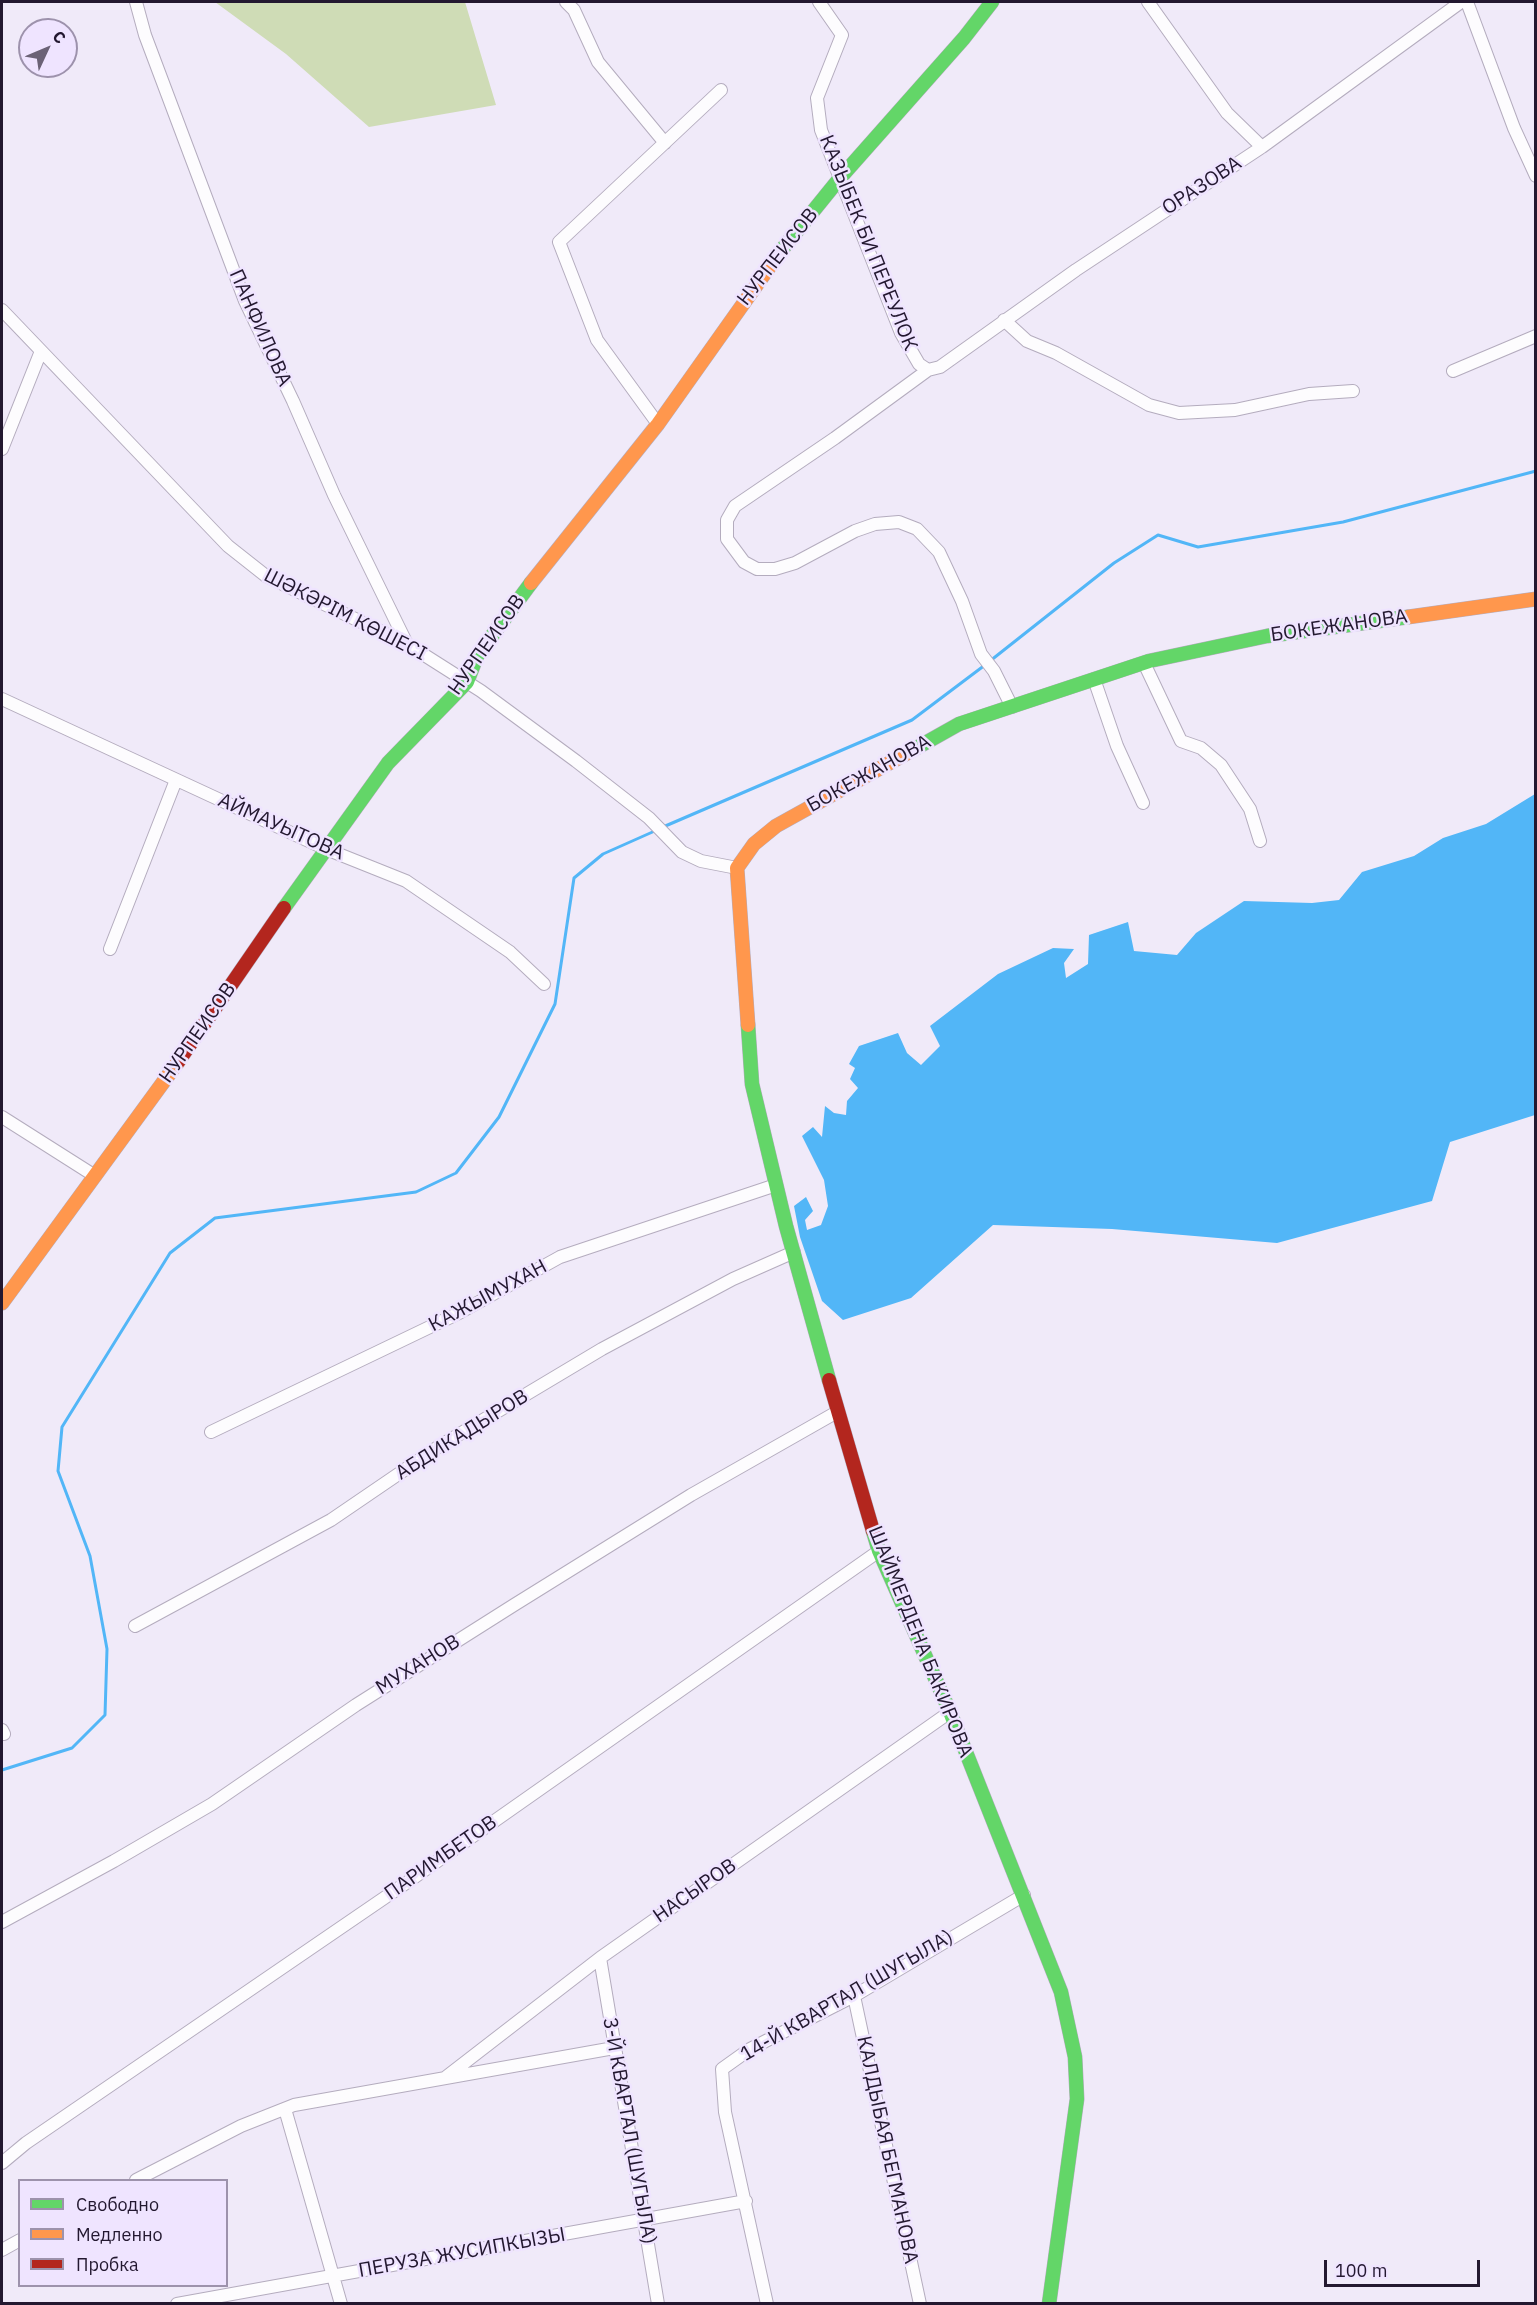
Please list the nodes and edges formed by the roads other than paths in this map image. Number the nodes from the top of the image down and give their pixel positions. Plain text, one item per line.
1 (136, 2) edge
2 (567, 2) edge
3 (819, 2) edge
4 (992, 2) edge
5 (1148, 2) edge
6 (1461, 2) edge
7 (1467, 2) edge
8 (721, 90) dead end
9 (665, 143) junction
10 (1262, 147) junction
11 (1536, 176) edge
12 (840, 178) junction
13 (2, 310) edge
14 (1004, 320) junction
15 (1536, 336) edge
16 (41, 351) junction
17 (934, 368) junction
18 (1453, 370) dead end
19 (1353, 391) dead end
20 (658, 424) junction
21 (2, 449) edge
22 (1536, 599) edge
23 (407, 644) junction
24 (1144, 663) junction
25 (1094, 679) junction
26 (467, 682) junction
27 (2, 699) edge
28 (1012, 706) junction
29 (176, 780) junction
30 (1143, 802) dead end
31 (1260, 841) dead end
32 (326, 849) junction
33 (737, 868) junction
34 (110, 949) dead end
35 (544, 984) dead end
36 (2, 1117) edge
37 (95, 1176) junction
38 (776, 1185) junction
39 (794, 1252) junction
40 (2, 1303) edge
41 (837, 1412) junction
42 (211, 1432) dead end
43 (879, 1551) junction
44 (135, 1626) dead end
45 (950, 1712) junction
46 (1023, 1895) junction
47 (2, 1922) edge
48 (600, 1958) junction
49 (854, 1996) junction
50 (614, 2048) junction
51 (446, 2077) junction
52 (285, 2109) junction
53 (2, 2163) edge
54 (140, 2179) edge
55 (746, 2201) junction
56 (644, 2222) junction
57 (18, 2241) edge
58 (2, 2250) edge
59 (335, 2276) junction
60 (177, 2304) edge
61 (342, 2304) edge
62 (658, 2304) edge
63 (767, 2304) edge
64 (920, 2304) edge
65 (1049, 2304) edge

1 - 23 street, ПАНФИЛОВА
2 - 9 street
3 - 12 street, КАЗЫБЕК БИ ПЕРЕУЛОК
4 - 12 street, НУРПЕИСОВ
5 - 10 street
6 - 10 street, ОРАЗОВА
7 - 11 street
8 - 9 street
9 - 20 street
10 - 14 street, ОРАЗОВА
12 - 17 street, КАЗЫБЕК БИ ПЕРЕУЛОК
12 - 20 street, НУРПЕИСОВ
13 - 16 street, ШӘКӘРІМ КӨШЕСІ
14 - 17 street, ОРАЗОВА
14 - 19 street
15 - 18 street
16 - 21 street
16 - 23 street, ШӘКӘРІМ КӨШЕСІ
17 - 28 street, ОРАЗОВА
20 - 26 street, НУРПЕИСОВ
22 - 24 street, БОКЕЖАНОВА
23 - 26 street, ШӘКӘРІМ КӨШЕСІ
24 - 25 street, БОКЕЖАНОВА
24 - 31 street
25 - 28 street, БОКЕЖАНОВА
25 - 30 street
26 - 32 street, НУРПЕИСОВ
26 - 33 street, ШӘКӘРІМ КӨШЕСІ
27 - 29 street, АЙМАУЫТОВА
28 - 33 street, БОКЕЖАНОВА
29 - 32 street, АЙМАУЫТОВА
29 - 34 street
32 - 35 street, АЙМАУЫТОВА
32 - 37 street, НУРПЕИСОВ
33 - 38 street, ШАЙМЕРДЕНА БАКИРОВА
36 - 37 street
37 - 40 street, НУРПЕИСОВ
38 - 39 street, ШАЙМЕРДЕНА БАКИРОВА
38 - 42 street, КАЖЫМУХАН
39 - 41 street, ШАЙМЕРДЕНА БАКИРОВА
39 - 44 street, АБДИКАДЫРОВ
41 - 43 street, ШАЙМЕРДЕНА БАКИРОВА
41 - 47 street, МУХАНОВ
43 - 45 street, ШАЙМЕРДЕНА БАКИРОВА
43 - 53 street, ПАРИМБЕТОВ
45 - 46 street, ШАЙМЕРДЕНА БАКИРОВА
45 - 48 street, НАСЫРОВ
46 - 49 street, 14-Й КВАРТАЛ (ШУГЫЛА)
46 - 65 street, ШАЙМЕРДЕНА БАКИРОВА
48 - 50 street, 3-Й КВАРТАЛ (ШУГЫЛА)
48 - 51 street, НАСЫРОВ
49 - 55 street, 14-Й КВАРТАЛ (ШУГЫЛА)
49 - 64 street, КАЛДЫБАЯ БЕГМАНОВА
50 - 51 street
50 - 56 street, 3-Й КВАРТАЛ (ШУГЫЛА)
51 - 52 street
52 - 54 street
52 - 59 street
55 - 56 street, ПЕРУЗА ЖУСИПКЫЗЫ
55 - 63 street, 14-Й КВАРТАЛ (ШУГЫЛА)
56 - 59 street, ПЕРУЗА ЖУСИПКЫЗЫ
56 - 62 street, 3-Й КВАРТАЛ (ШУГЫЛА)
57 - 58 street
59 - 60 street, ПЕРУЗА ЖУСИПКЫЗЫ
59 - 61 street

